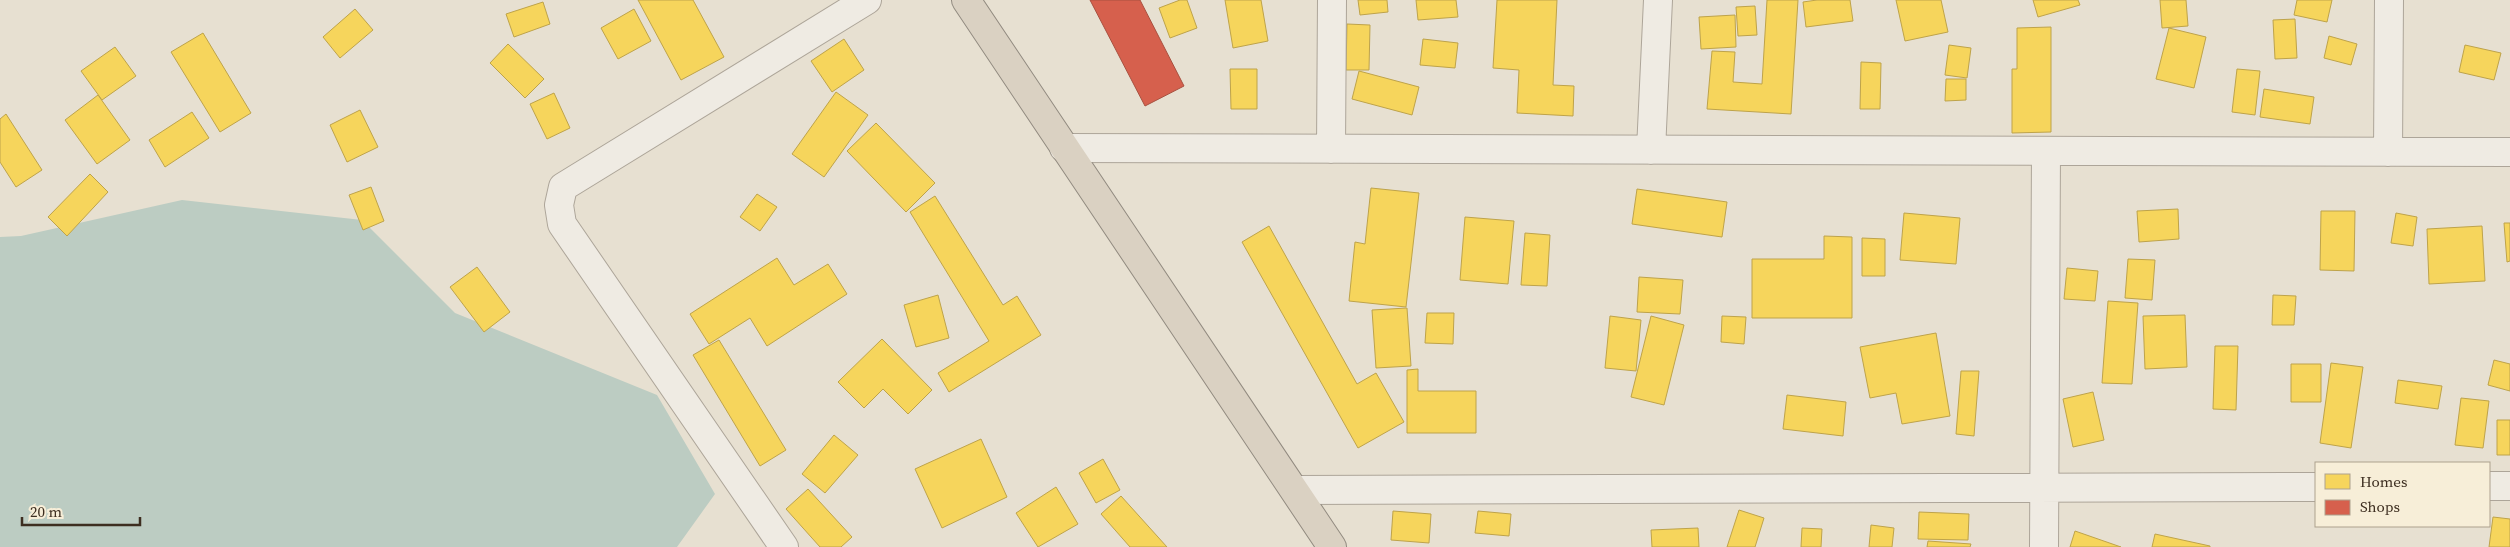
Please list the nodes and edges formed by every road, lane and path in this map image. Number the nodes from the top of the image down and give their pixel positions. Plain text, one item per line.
1 (867, 0) edge
2 (966, 0) edge
3 (1332, 0) edge
4 (1658, 0) edge
5 (2389, 0) edge
6 (1064, 148) junction
7 (1330, 148) junction
8 (1651, 150) junction
9 (2046, 151) junction
10 (2388, 152) junction
11 (2510, 152) edge
12 (2315, 486) edge
13 (2490, 486) edge
14 (2510, 486) edge
15 (2045, 488) junction
16 (1296, 490) junction
17 (784, 547) edge
18 (1332, 547) edge
19 (2044, 547) edge

1 - 17 street
2 - 6 highway
3 - 7 street
4 - 8 street
5 - 10 street
6 - 7 street
6 - 16 highway
7 - 8 street
8 - 9 street
9 - 10 street
9 - 15 street
10 - 11 street
12 - 15 street
13 - 14 street
15 - 16 street
15 - 19 street
16 - 18 highway

